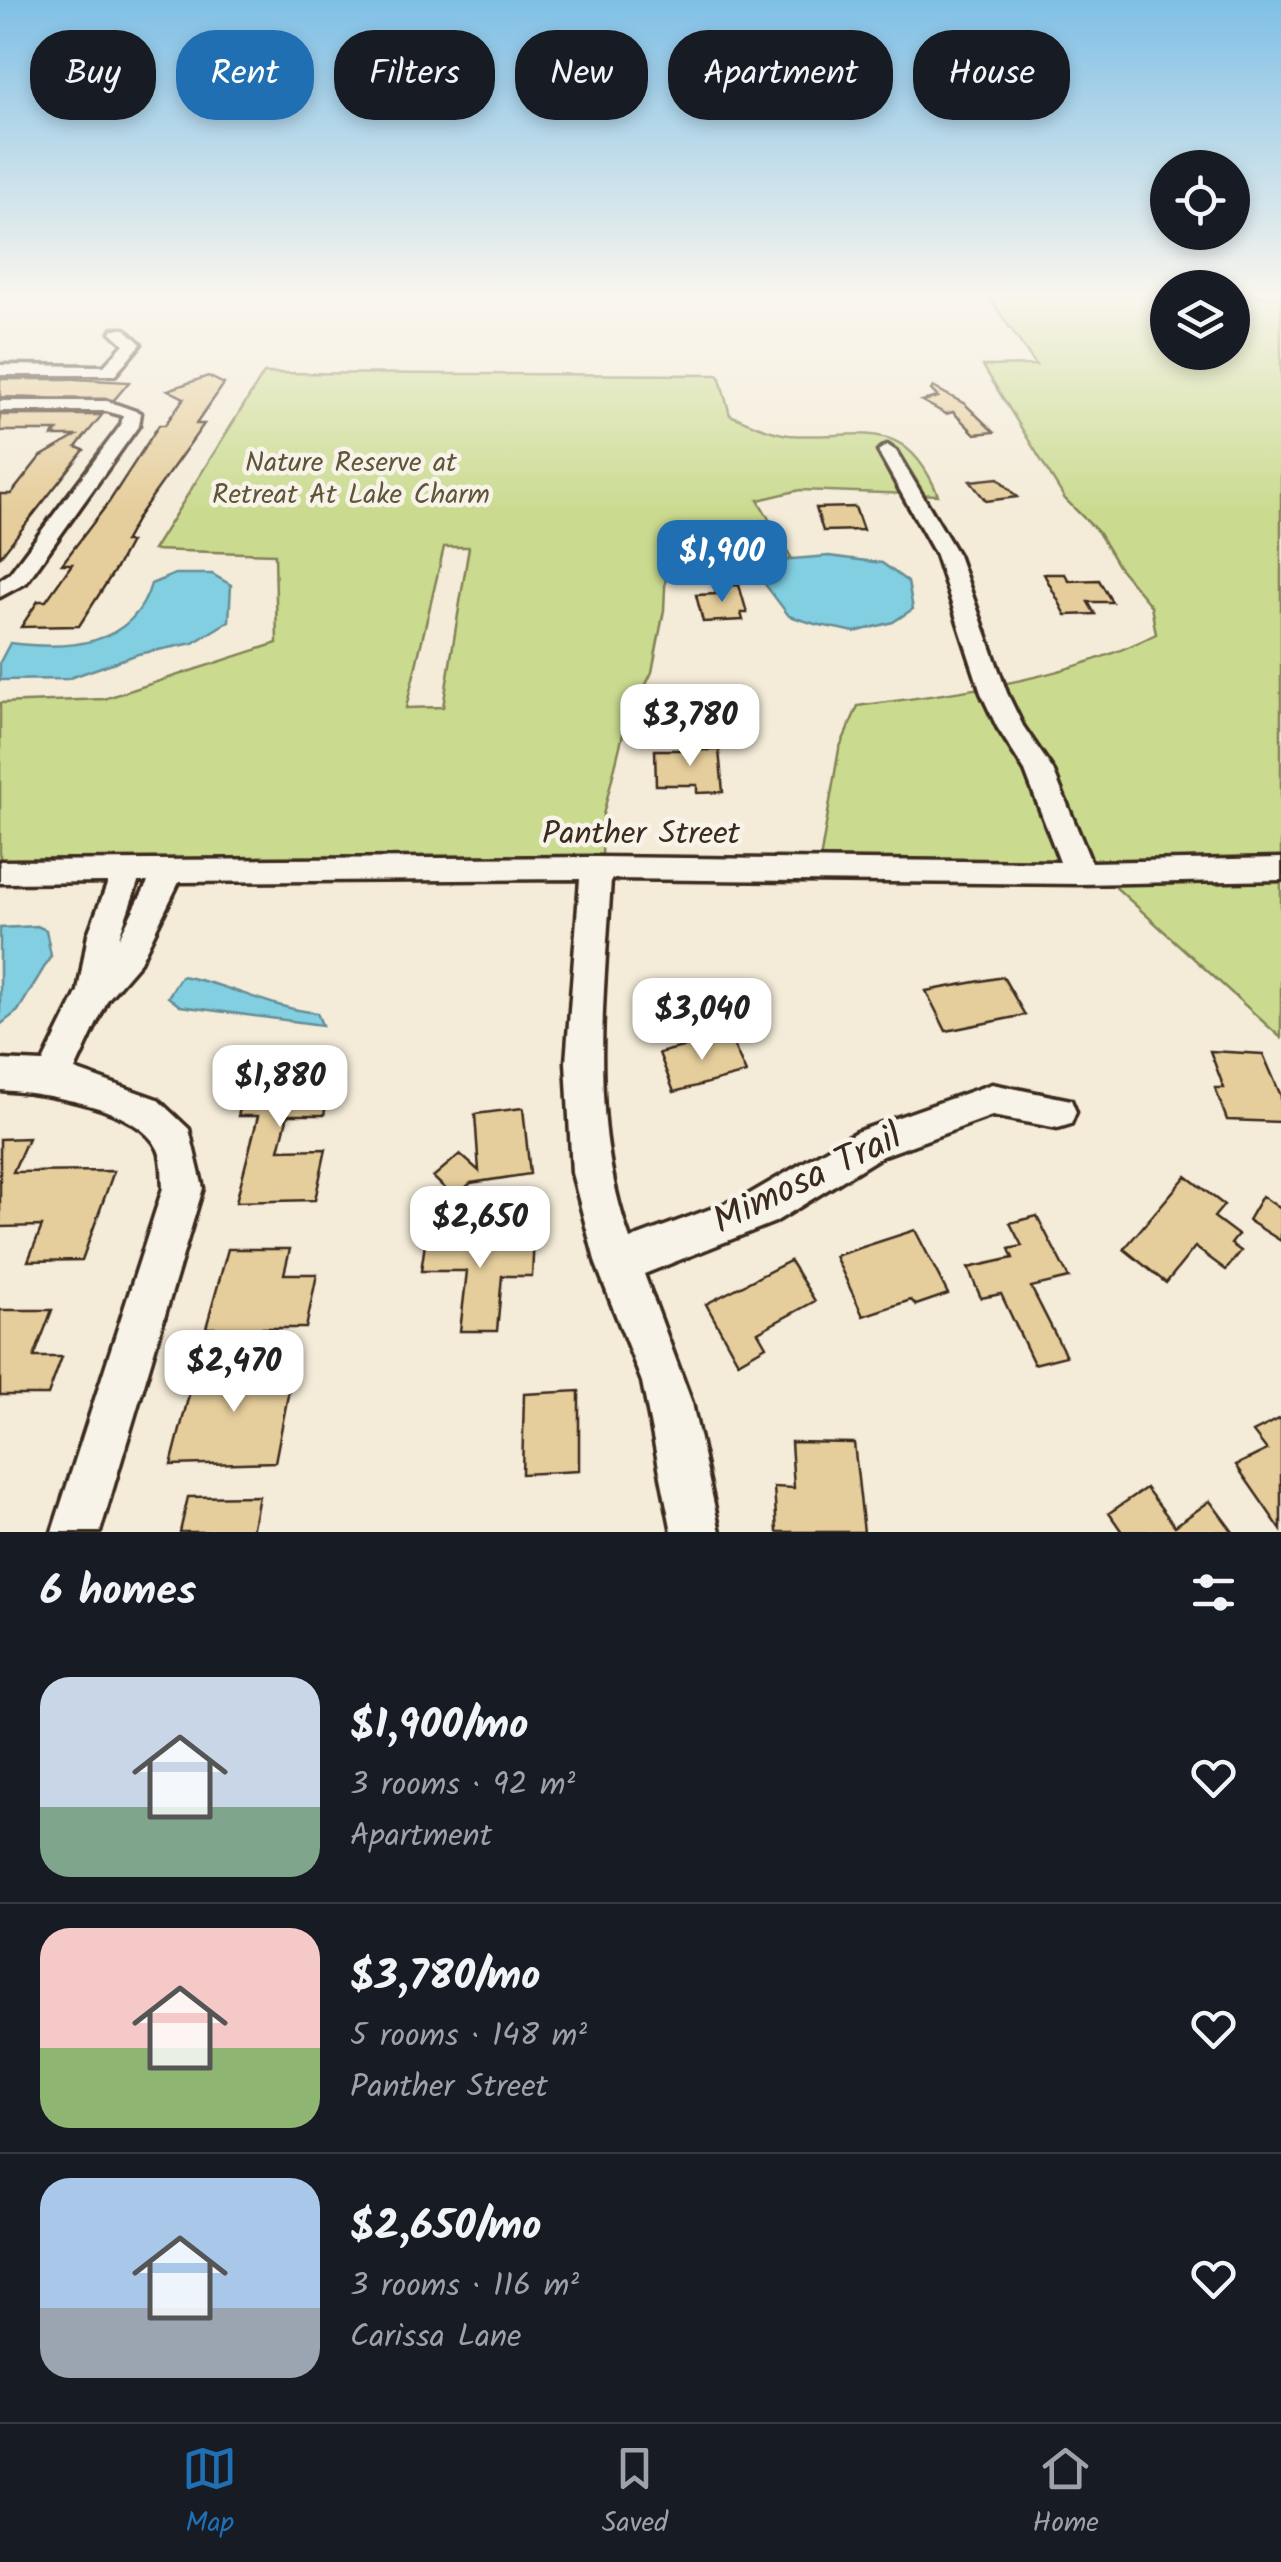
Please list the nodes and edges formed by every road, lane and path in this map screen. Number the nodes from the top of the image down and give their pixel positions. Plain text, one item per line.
1 (113, 367) edge
2 (0, 370) edge
3 (0, 406) edge
4 (887, 450) dead end
5 (0, 590) edge
6 (596, 868) junction
7 (1281, 870) edge
8 (170, 871) junction
9 (0, 872) edge
10 (127, 872) junction
11 (1080, 873) junction
12 (104, 934) junction
13 (139, 934) junction
14 (95, 991) junction
15 (0, 1075) edge
16 (54, 1078) junction
17 (1058, 1112) dead end
18 (617, 1264) junction
19 (76, 1532) edge
20 (696, 1532) edge

1 - 2 street
3 - 5 street
4 - 11 street
6 - 8 street, Panther Street
6 - 11 street, Panther Street
6 - 18 street
7 - 11 street, Panther Street
8 - 10 street, Panther Street
8 - 13 street
9 - 10 street, Panther Street
10 - 12 street
12 - 13 street
12 - 14 street
13 - 14 street
14 - 16 street
15 - 16 street
16 - 19 street
17 - 18 street, Mimosa Trail
18 - 20 street

